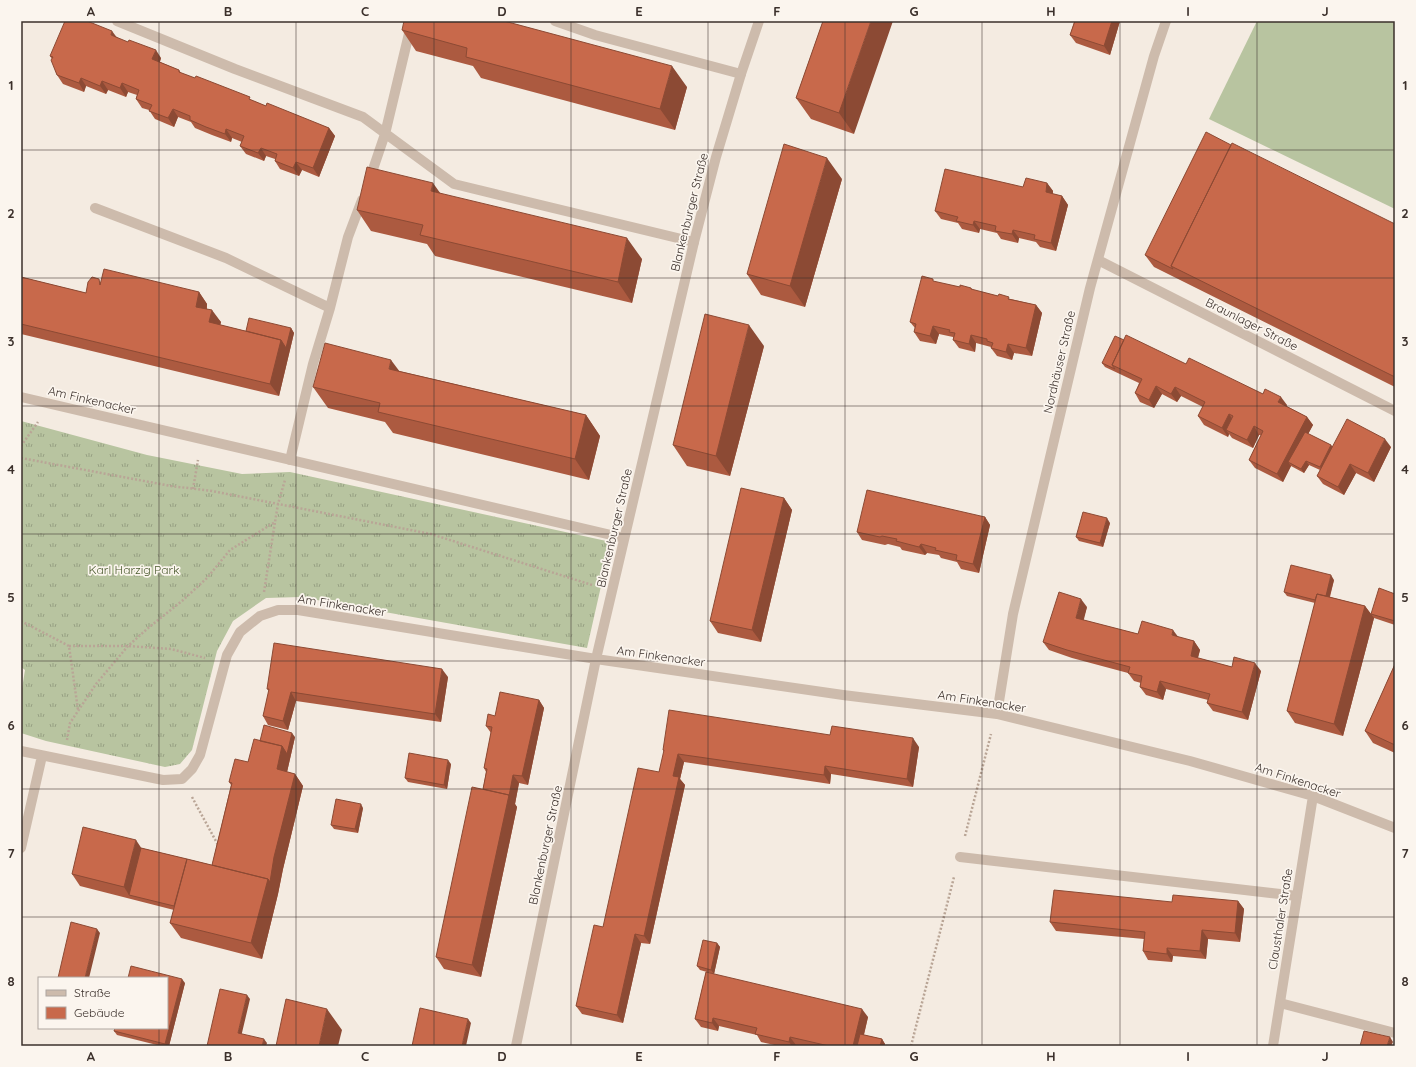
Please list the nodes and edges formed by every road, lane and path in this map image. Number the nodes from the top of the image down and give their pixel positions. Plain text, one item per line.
1 (117, 21) edge
2 (412, 21) edge
3 (555, 21) edge
4 (759, 21) edge
5 (1166, 21) edge
6 (741, 74) junction
7 (385, 134) junction
8 (95, 208) dead end
9 (694, 242) junction
10 (1098, 260) junction
11 (330, 308) junction
12 (21, 397) edge
13 (50, 404) junction
14 (1395, 411) edge
15 (202, 439) junction
16 (21, 446) edge
17 (21, 458) edge
18 (290, 460) junction
19 (193, 489) junction
20 (278, 504) junction
21 (275, 522) junction
22 (624, 538) junction
23 (613, 590) junction
24 (260, 616) junction
25 (21, 621) edge
26 (69, 646) junction
27 (128, 646) junction
28 (596, 659) junction
29 (225, 663) junction
30 (78, 710) junction
31 (997, 714) junction
32 (21, 751) edge
33 (42, 756) junction
34 (63, 760) junction
35 (182, 779) junction
36 (1313, 796) junction
37 (1395, 828) edge
38 (218, 846) edge
39 (21, 848) edge
40 (960, 857) junction
41 (1297, 896) junction
42 (1280, 1003) junction
43 (1395, 1033) edge
44 (516, 1046) edge
45 (911, 1046) edge
46 (1273, 1046) edge

1 - 7 street
2 - 7 street
3 - 6 street
4 - 6 street, Blankenburger Straße
5 - 10 street, Nordhäuser Straße
6 - 9 street, Blankenburger Straße
7 - 9 street
7 - 11 street
8 - 11 street
9 - 22 street, Blankenburger Straße
10 - 14 street, Braunlager Straße
10 - 31 street, Nordhäuser Straße
11 - 18 street
12 - 13 street, Am Finkenacker
13 - 15 street, Am Finkenacker
13 - 16 path
15 - 18 street, Am Finkenacker
15 - 19 path
17 - 19 path
18 - 22 street, Am Finkenacker
19 - 20 path
20 - 21 path
20 - 23 path
21 - 24 path
21 - 27 path
22 - 23 street, Blankenburger Straße
23 - 28 street, Blankenburger Straße
24 - 28 street, Am Finkenacker
24 - 29 street, Am Finkenacker
25 - 26 path
26 - 27 path
26 - 30 path
27 - 29 path
27 - 30 path
28 - 31 street, Am Finkenacker
28 - 44 street, Blankenburger Straße
29 - 35 street, Am Finkenacker
30 - 34 path
31 - 36 street, Am Finkenacker
31 - 40 path
32 - 33 street
33 - 34 street
33 - 39 street
34 - 35 street
35 - 38 path
36 - 37 street, Am Finkenacker
36 - 41 street, Clausthaler Straße
40 - 41 street
40 - 45 path
41 - 42 street, Clausthaler Straße
42 - 43 street
42 - 46 street, Clausthaler Straße

